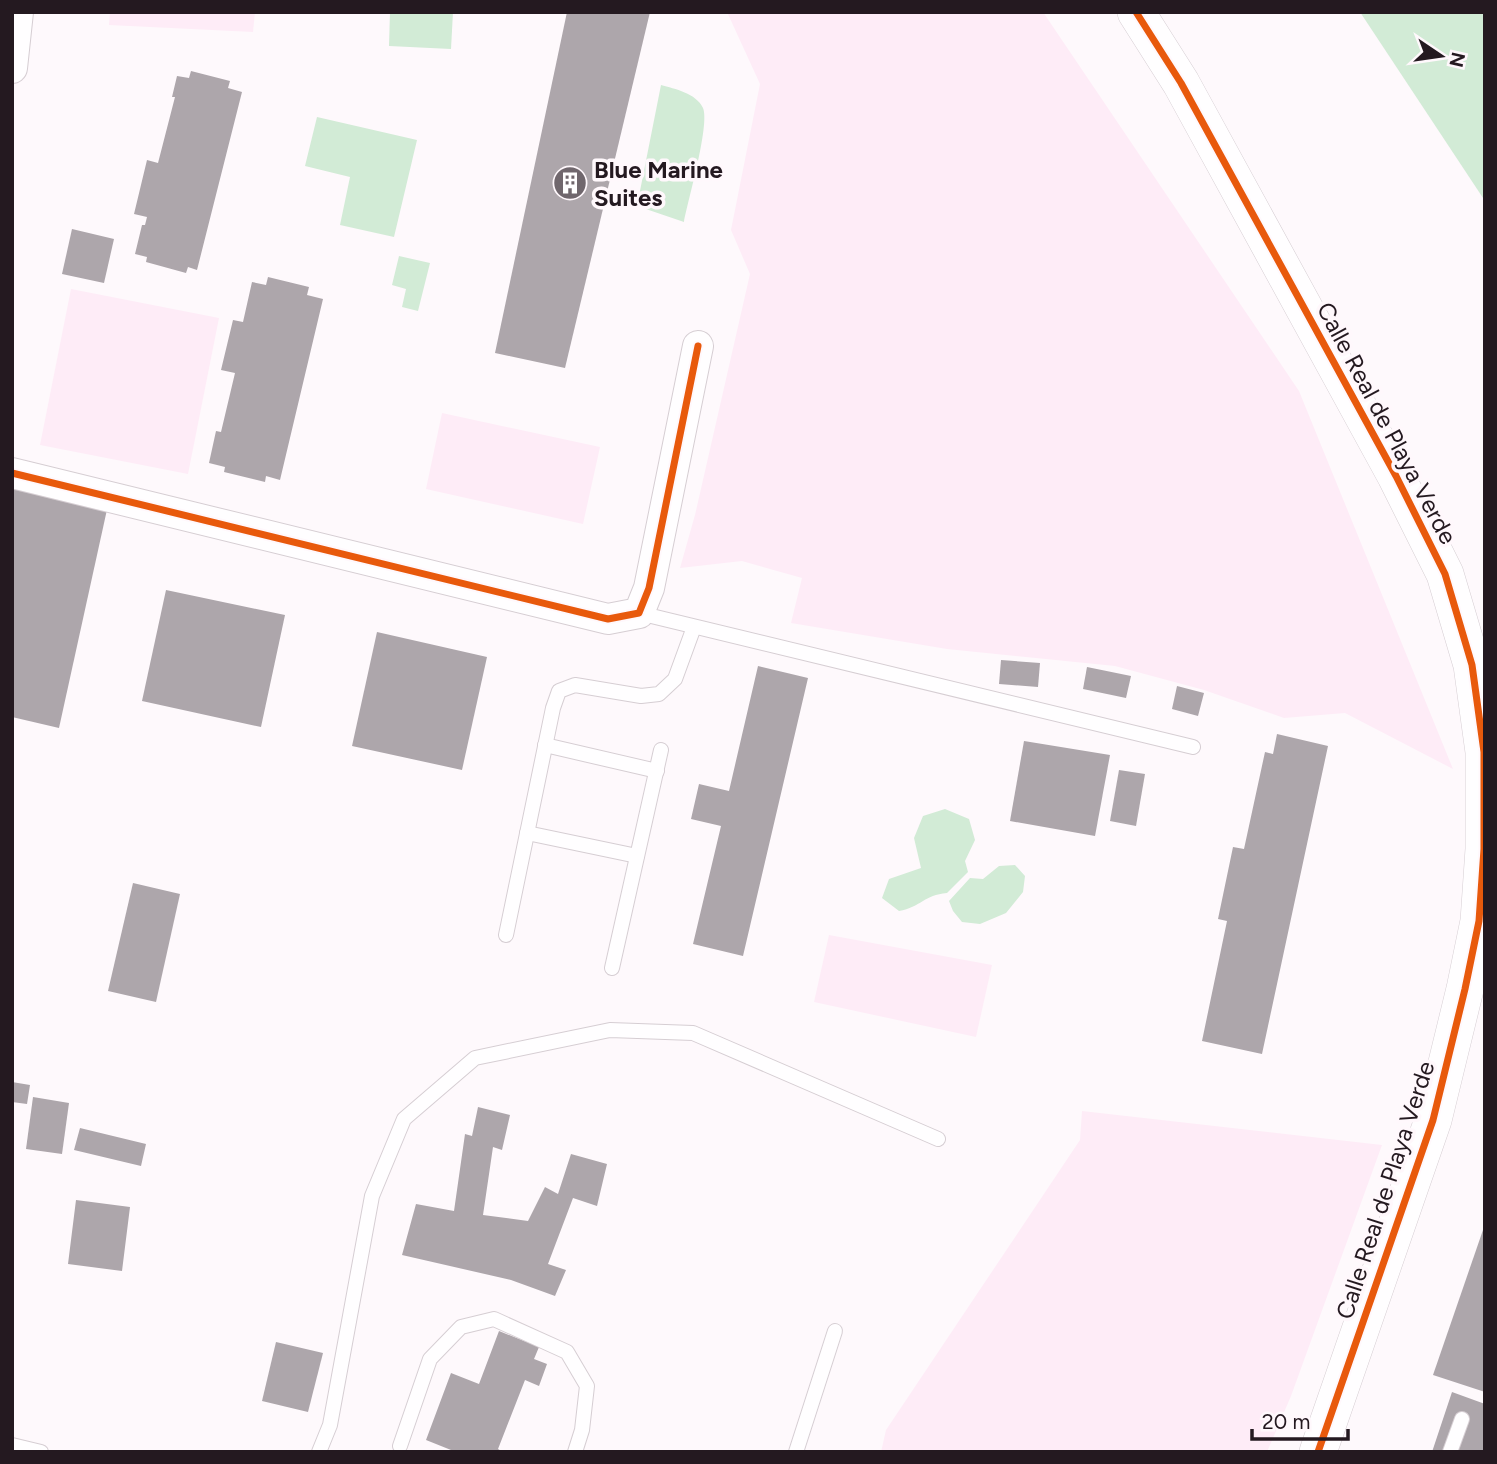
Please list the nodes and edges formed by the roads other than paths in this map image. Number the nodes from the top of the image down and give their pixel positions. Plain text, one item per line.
1 (19, 12) edge
2 (1136, 12) edge
3 (12, 68) edge
4 (698, 346) dead end
5 (12, 473) edge
6 (639, 613) junction
7 (694, 627) junction
8 (545, 745) junction
9 (1193, 747) dead end
10 (661, 750) dead end
11 (657, 771) junction
12 (527, 833) junction
13 (636, 856) junction
14 (506, 935) dead end
15 (612, 968) dead end
16 (938, 1139) dead end
17 (835, 1331) dead end
18 (1462, 1419) dead end
19 (12, 1445) edge
20 (400, 1446) dead end
21 (41, 1452) edge
22 (319, 1452) edge
23 (575, 1452) edge
24 (796, 1452) edge
25 (1318, 1452) edge
26 (1450, 1452) edge

1 - 3 street
2 - 25 street, Calle Real de Playa Verde
4 - 6 street
5 - 6 street
6 - 7 lane
7 - 8 lane
7 - 9 lane
8 - 11 lane
8 - 12 lane
10 - 11 lane
11 - 13 lane
12 - 13 lane
12 - 14 lane
13 - 15 lane
16 - 22 lane
17 - 24 lane
18 - 26 lane
19 - 21 lane
20 - 23 lane

